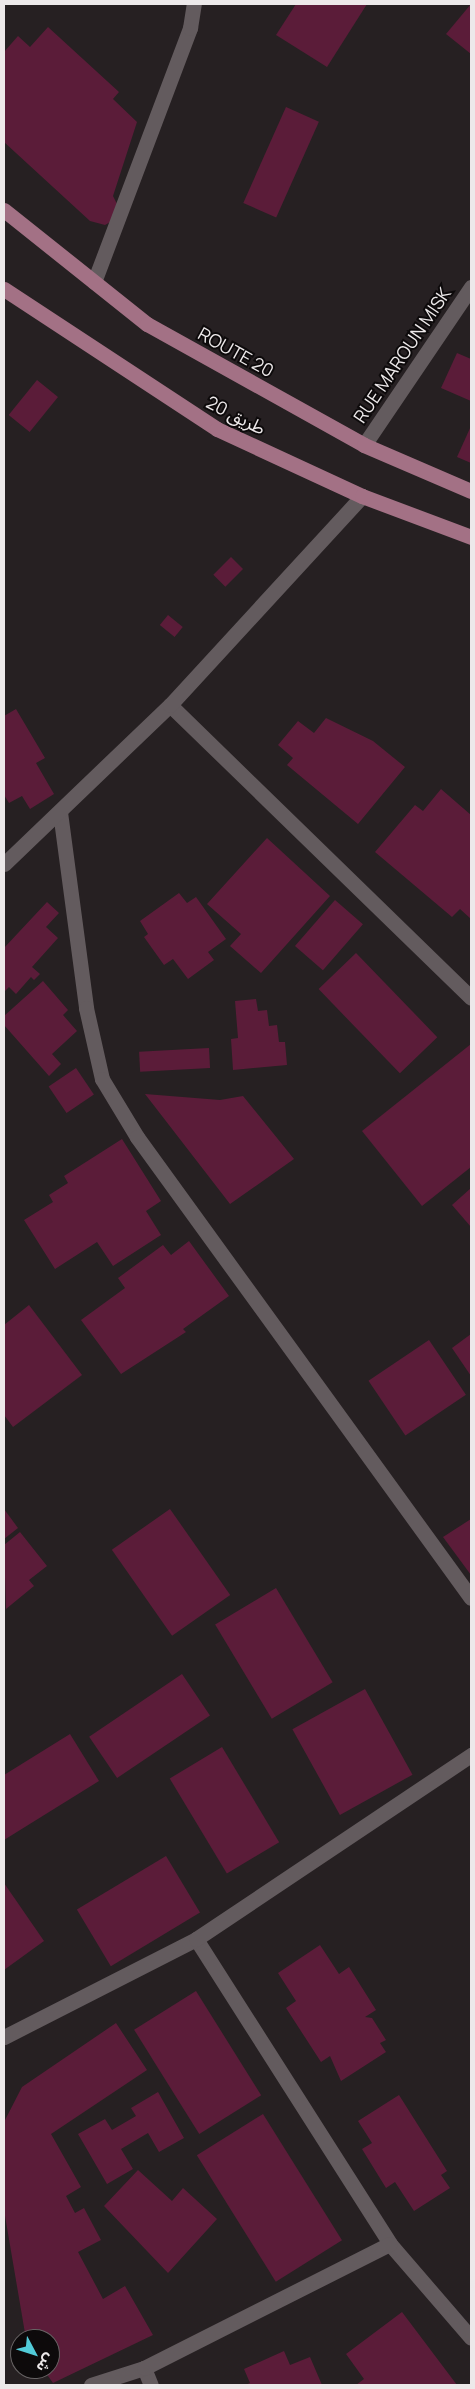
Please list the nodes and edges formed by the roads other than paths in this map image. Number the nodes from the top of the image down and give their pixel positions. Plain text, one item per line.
1 (194, 4) edge
2 (4, 210) edge
3 (94, 282) junction
4 (471, 287) edge
5 (4, 289) edge
6 (364, 445) junction
7 (471, 491) edge
8 (362, 496) junction
9 (471, 537) edge
10 (170, 705) junction
11 (60, 812) junction
12 (4, 864) edge
13 (471, 998) edge
14 (471, 1598) edge
15 (471, 1755) edge
16 (196, 1939) junction
17 (4, 2037) edge
18 (390, 2244) junction
19 (471, 2338) edge
20 (144, 2368) junction
21 (91, 2385) edge
22 (151, 2385) edge

1 - 3 street
2 - 3 main road, ROUTE 20
3 - 6 main road, ROUTE 20
4 - 6 street, RUE MAROUN MISK
5 - 8 main road, طريق 20
6 - 7 main road, ROUTE 20
8 - 9 main road, طريق 20
8 - 10 street
10 - 11 street
10 - 13 street
11 - 12 street
11 - 14 street
15 - 16 street
16 - 17 street
16 - 18 street
18 - 19 street
18 - 20 street
20 - 21 street
20 - 22 street

